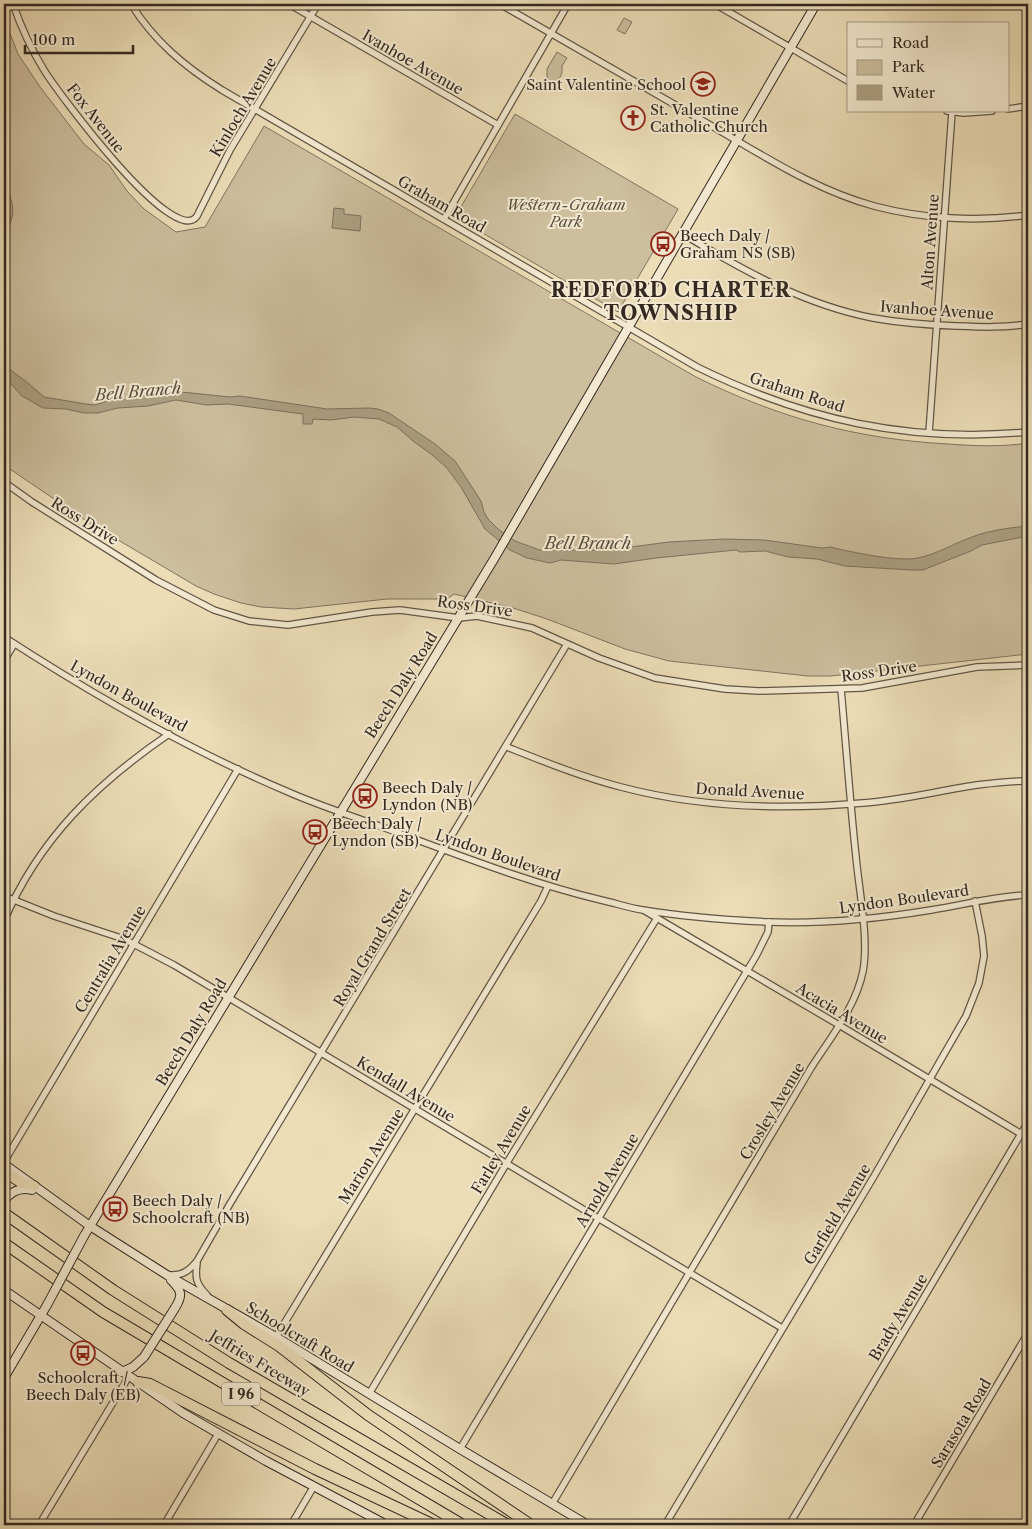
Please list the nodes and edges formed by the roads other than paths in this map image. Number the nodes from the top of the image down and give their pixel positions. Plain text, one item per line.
1 (13, 4) edge
2 (131, 4) edge
3 (289, 4) edge
4 (318, 4) edge
5 (500, 4) edge
6 (568, 4) edge
7 (715, 4) edge
8 (816, 4) edge
9 (971, 4) edge
10 (976, 4) edge
11 (310, 17) junction
12 (551, 33) junction
13 (791, 48) junction
14 (847, 80) edge
15 (1028, 106) edge
16 (256, 110) junction
17 (1010, 110) edge
18 (952, 112) edge
19 (498, 125) junction
20 (738, 141) junction
21 (1028, 214) edge
22 (945, 217) junction
23 (444, 219) junction
24 (189, 222) joint
25 (683, 234) junction
26 (1028, 324) edge
27 (937, 325) junction
28 (630, 327) junction
29 (1028, 432) edge
30 (929, 434) junction
31 (4, 482) edge
32 (459, 618) junction
33 (4, 637) edge
34 (14, 644) junction
35 (567, 644) junction
36 (4, 660) edge
37 (1028, 665) edge
38 (841, 689) junction
39 (168, 734) junction
40 (507, 747) junction
41 (238, 769) junction
42 (1028, 781) edge
43 (851, 804) junction
44 (340, 811) junction
45 (444, 850) junction
46 (548, 886) junction
47 (1028, 895) edge
48 (4, 896) edge
49 (13, 900) junction
50 (975, 901) junction
51 (642, 910) junction
52 (657, 918) junction
53 (862, 920) junction
54 (4, 921) edge
55 (770, 922) junction
56 (134, 944) junction
57 (747, 972) junction
58 (228, 998) junction
59 (839, 1025) junction
60 (322, 1053) junction
61 (930, 1080) junction
62 (415, 1109) junction
63 (1028, 1122) edge
64 (1021, 1134) junction
65 (1028, 1138) edge
66 (4, 1163) edge
67 (507, 1163) junction
68 (4, 1171) edge
69 (34, 1186) junction
70 (44, 1193) junction
71 (5, 1199) edge
72 (4, 1213) edge
73 (598, 1219) junction
74 (90, 1226) junction
75 (4, 1243) edge
76 (197, 1261) junction
77 (690, 1273) junction
78 (167, 1275) junction
79 (4, 1290) edge
80 (212, 1300) junction
81 (227, 1310) junction
82 (41, 1316) junction
83 (782, 1328) junction
84 (1028, 1333) edge
85 (276, 1336) junction
86 (129, 1377) junction
87 (4, 1378) edge
88 (369, 1394) junction
89 (218, 1434) junction
90 (460, 1449) junction
91 (314, 1486) junction
92 (552, 1504) junction
93 (581, 1523) edge
94 (39, 1525) edge
95 (164, 1525) edge
96 (290, 1525) edge
97 (387, 1525) edge
98 (434, 1525) edge
99 (463, 1525) edge
100 (508, 1525) edge
101 (531, 1525) edge
102 (588, 1525) edge
103 (665, 1525) edge
104 (789, 1525) edge
105 (914, 1525) edge

1 - 24 street, Fox Avenue
2 - 16 street, Graham Road
3 - 11 street, Ivanhoe Avenue
4 - 11 street, Kinloch Avenue
5 - 12 street
6 - 12 street
7 - 13 street
8 - 13 main road, Beech Daly Road
9 - 10 street
11 - 16 street, Kinloch Avenue
11 - 19 street, Ivanhoe Avenue
12 - 19 street
12 - 20 street
13 - 14 street
13 - 20 main road, Beech Daly Road
15 - 17 street
16 - 23 street, Graham Road
16 - 24 street, Kinloch Avenue
18 - 22 street, Alton Avenue
19 - 23 street
20 - 22 street
20 - 25 main road, Beech Daly Road
21 - 22 street
22 - 27 street, Alton Avenue
23 - 28 street, Graham Road
25 - 27 street, Ivanhoe Avenue
25 - 28 main road, Beech Daly Road
26 - 27 street, Ivanhoe Avenue
27 - 30 street, Alton Avenue
28 - 30 street, Graham Road
28 - 32 main road, Beech Daly Road
29 - 30 street, Graham Road
31 - 32 street, Ross Drive
32 - 35 street, Ross Drive
32 - 44 main road, Beech Daly Road
33 - 34 street, Lyndon Boulevard
34 - 36 street
34 - 39 street, Lyndon Boulevard
35 - 38 street, Ross Drive
35 - 40 street, Royal Grand Street
37 - 38 street, Ross Drive
38 - 43 street, Crosley Avenue
39 - 41 street, Lyndon Boulevard
39 - 49 street
40 - 43 street, Donald Avenue
40 - 45 street, Royal Grand Street
41 - 44 street, Lyndon Boulevard
41 - 56 street, Centralia Avenue
42 - 43 street, Donald Avenue
43 - 53 street, Crosley Avenue
44 - 45 street, Lyndon Boulevard
44 - 58 main road, Beech Daly Road
45 - 46 street, Lyndon Boulevard
45 - 60 street, Royal Grand Street
46 - 51 street, Lyndon Boulevard
46 - 62 street, Marion Avenue
47 - 50 street, Lyndon Boulevard
48 - 49 street, Kendall Avenue
49 - 54 street
49 - 56 street, Kendall Avenue
50 - 53 street, Lyndon Boulevard
50 - 61 street, Garfield Avenue
51 - 52 street, Acacia Avenue
51 - 55 street, Lyndon Boulevard
52 - 57 street, Acacia Avenue
52 - 67 street, Farley Avenue
53 - 55 street, Lyndon Boulevard
53 - 59 street, Crosley Avenue
55 - 57 street, Arnold Avenue
56 - 58 street, Kendall Avenue
56 - 66 street, Centralia Avenue
57 - 59 street, Acacia Avenue
57 - 73 street, Arnold Avenue
58 - 60 street, Kendall Avenue
58 - 74 main road, Beech Daly Road
59 - 61 street, Acacia Avenue
59 - 77 street, Crosley Avenue
60 - 62 street, Kendall Avenue
60 - 76 street, Royal Grand Street
61 - 64 street, Acacia Avenue
61 - 83 street, Garfield Avenue
62 - 67 street, Kendall Avenue
62 - 85 street, Marion Avenue
63 - 64 street, Brady Avenue
64 - 65 street, Acacia Avenue
64 - 104 street, Brady Avenue
66 - 69 main road, Schoolcraft Road
67 - 73 street, Kendall Avenue
67 - 88 street, Farley Avenue
68 - 69 highway
69 - 70 main road, Schoolcraft Road
70 - 71 main road
70 - 74 main road, Schoolcraft Road
72 - 100 highway, Jeffries Freeway / I 96
73 - 77 street, Kendall Avenue
73 - 90 street, Arnold Avenue
74 - 78 main road, Schoolcraft Road
74 - 82 main road, Beech Daly Road, bridge
75 - 99 highway, I 96
76 - 78 street, Royal Grand Street
76 - 80 street
77 - 83 street, Kendall Avenue
77 - 92 street, Crosley Avenue
78 - 80 main road, Schoolcraft Road
78 - 86 main road, bridge
79 - 82 main road
80 - 81 main road, Schoolcraft Road
81 - 85 main road, Schoolcraft Road
81 - 101 highway
82 - 86 main road
82 - 87 main road, Beech Daly Road
83 - 103 street, Garfield Avenue
84 - 105 street, Sarasota Road
85 - 88 main road, Schoolcraft Road
86 - 89 main road
86 - 94 street
86 - 98 highway
88 - 90 main road, Schoolcraft Road
89 - 91 main road
89 - 95 street
90 - 92 main road, Schoolcraft Road
91 - 96 street
91 - 97 main road
92 - 93 main road, Schoolcraft Road
93 - 102 main road, Schoolcraft Road

